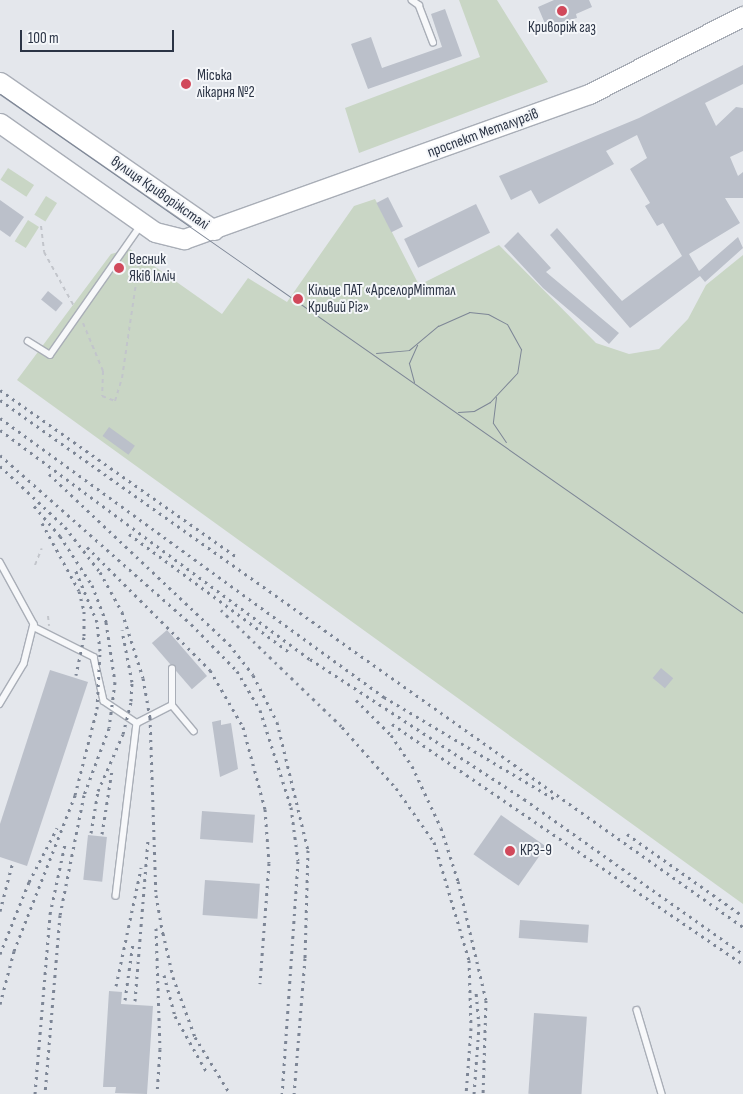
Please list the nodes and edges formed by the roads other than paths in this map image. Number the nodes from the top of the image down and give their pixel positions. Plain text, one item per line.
1 (412, 0) edge
2 (743, 16) edge
3 (432, 42) dead end
4 (0, 82) edge
5 (0, 123) edge
6 (142, 223) junction
7 (214, 230) junction
8 (28, 341) dead end
9 (0, 562) edge
10 (34, 627) junction
11 (172, 669) dead end
12 (0, 704) edge
13 (172, 706) junction
14 (138, 724) junction
15 (194, 731) dead end
16 (116, 896) dead end
17 (637, 1010) dead end
18 (662, 1094) edge

1 - 3 lane
2 - 7 main road, проспект Металургів
4 - 7 main road, вулиця Криворіжсталі
5 - 6 main road, вулиця Криворіжсталі
6 - 7 main road, вулиця Криворіжсталі
6 - 8 lane
9 - 10 lane
10 - 12 lane
10 - 14 lane
11 - 13 lane
13 - 14 lane
13 - 15 lane
14 - 16 lane
17 - 18 lane

